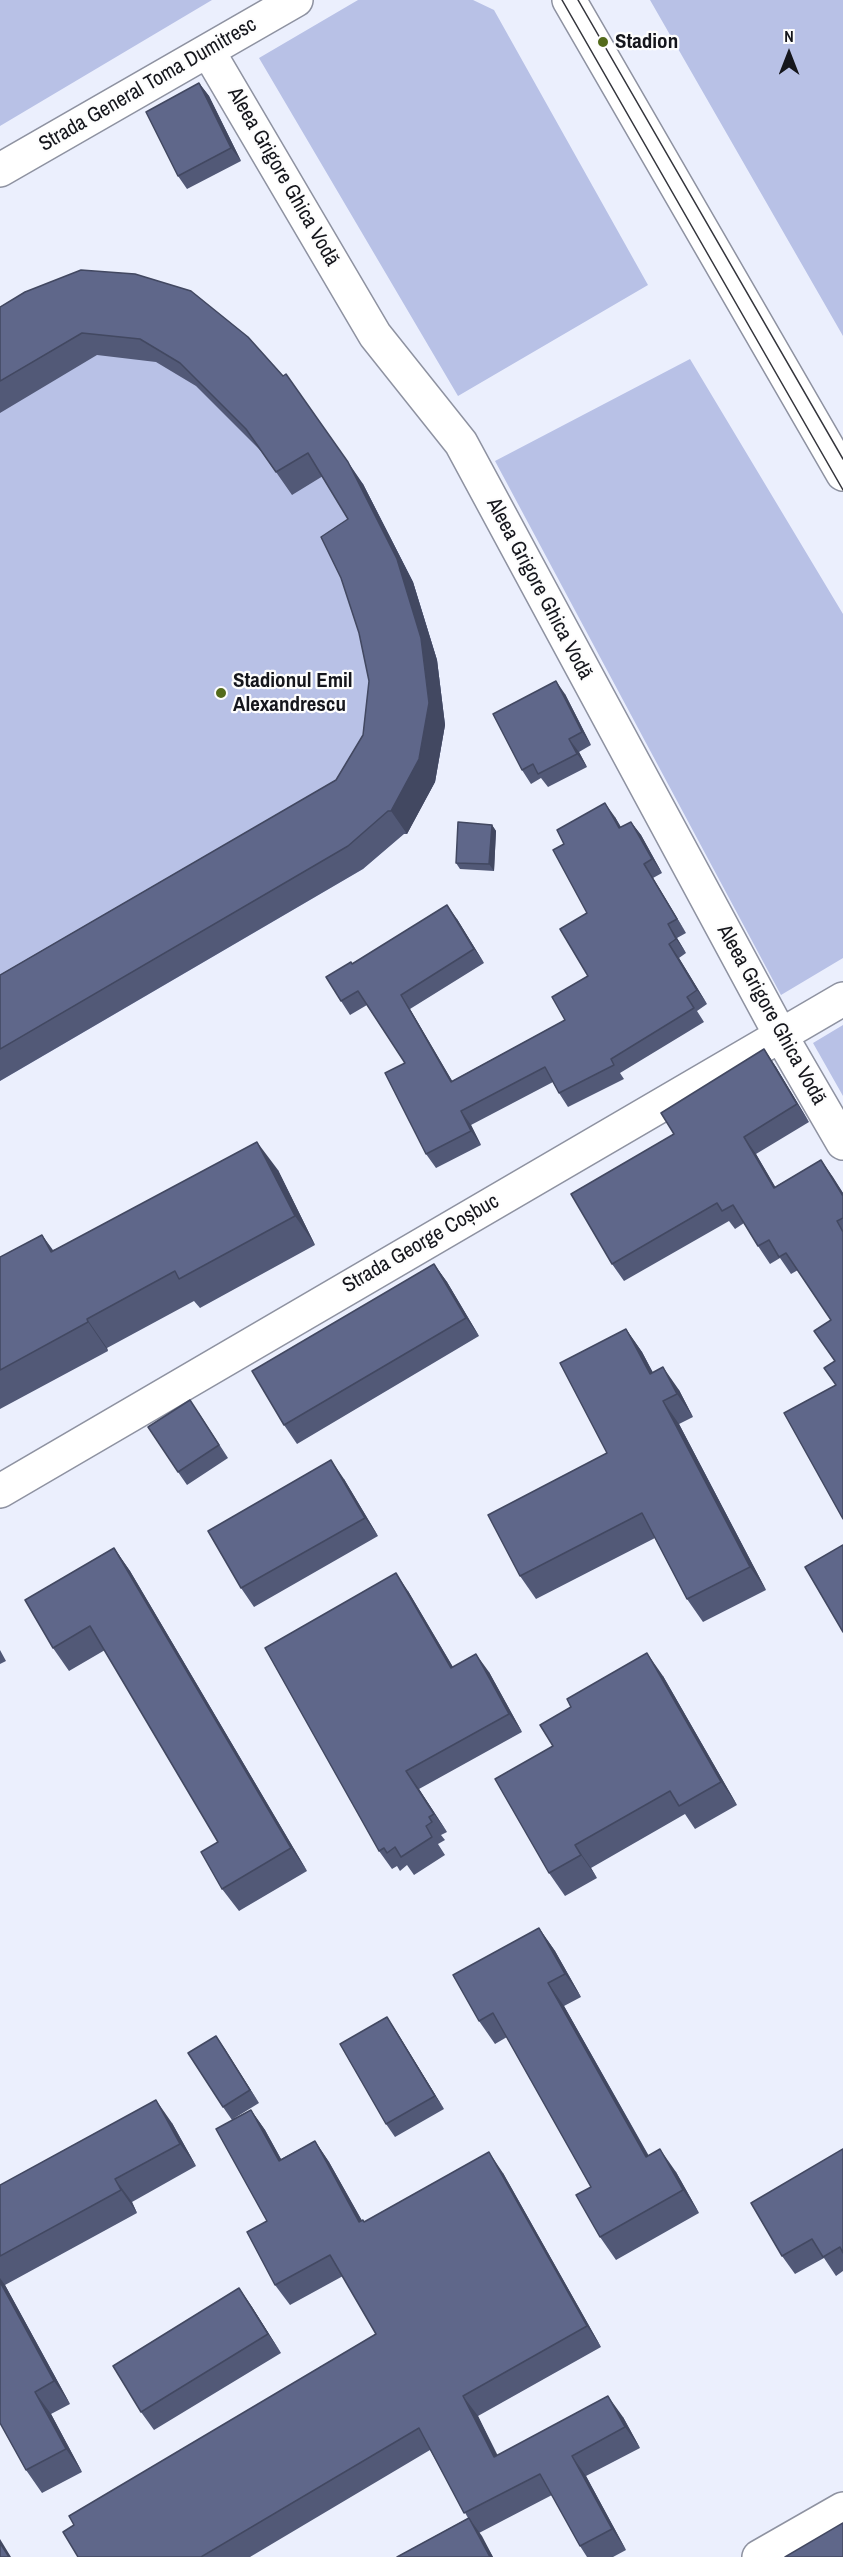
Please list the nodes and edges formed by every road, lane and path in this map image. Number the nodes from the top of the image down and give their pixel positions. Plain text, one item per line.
1 (296, 0) edge
2 (569, 0) edge
3 (208, 51) junction
4 (0, 170) edge
5 (843, 474) edge
6 (843, 999) edge
7 (781, 1036) junction
8 (843, 1143) edge
9 (0, 1491) edge
10 (843, 2509) edge
11 (759, 2557) edge

1 - 3 street, Strada General Toma Dumitresc
2 - 5 street
3 - 4 street, Strada General Toma Dumitresc
3 - 7 street, Aleea Grigore Ghica Vodă
6 - 7 street, Strada George Coșbuc
7 - 8 street, Aleea Grigore Ghica Vodă
7 - 9 street, Strada George Coșbuc
10 - 11 street

